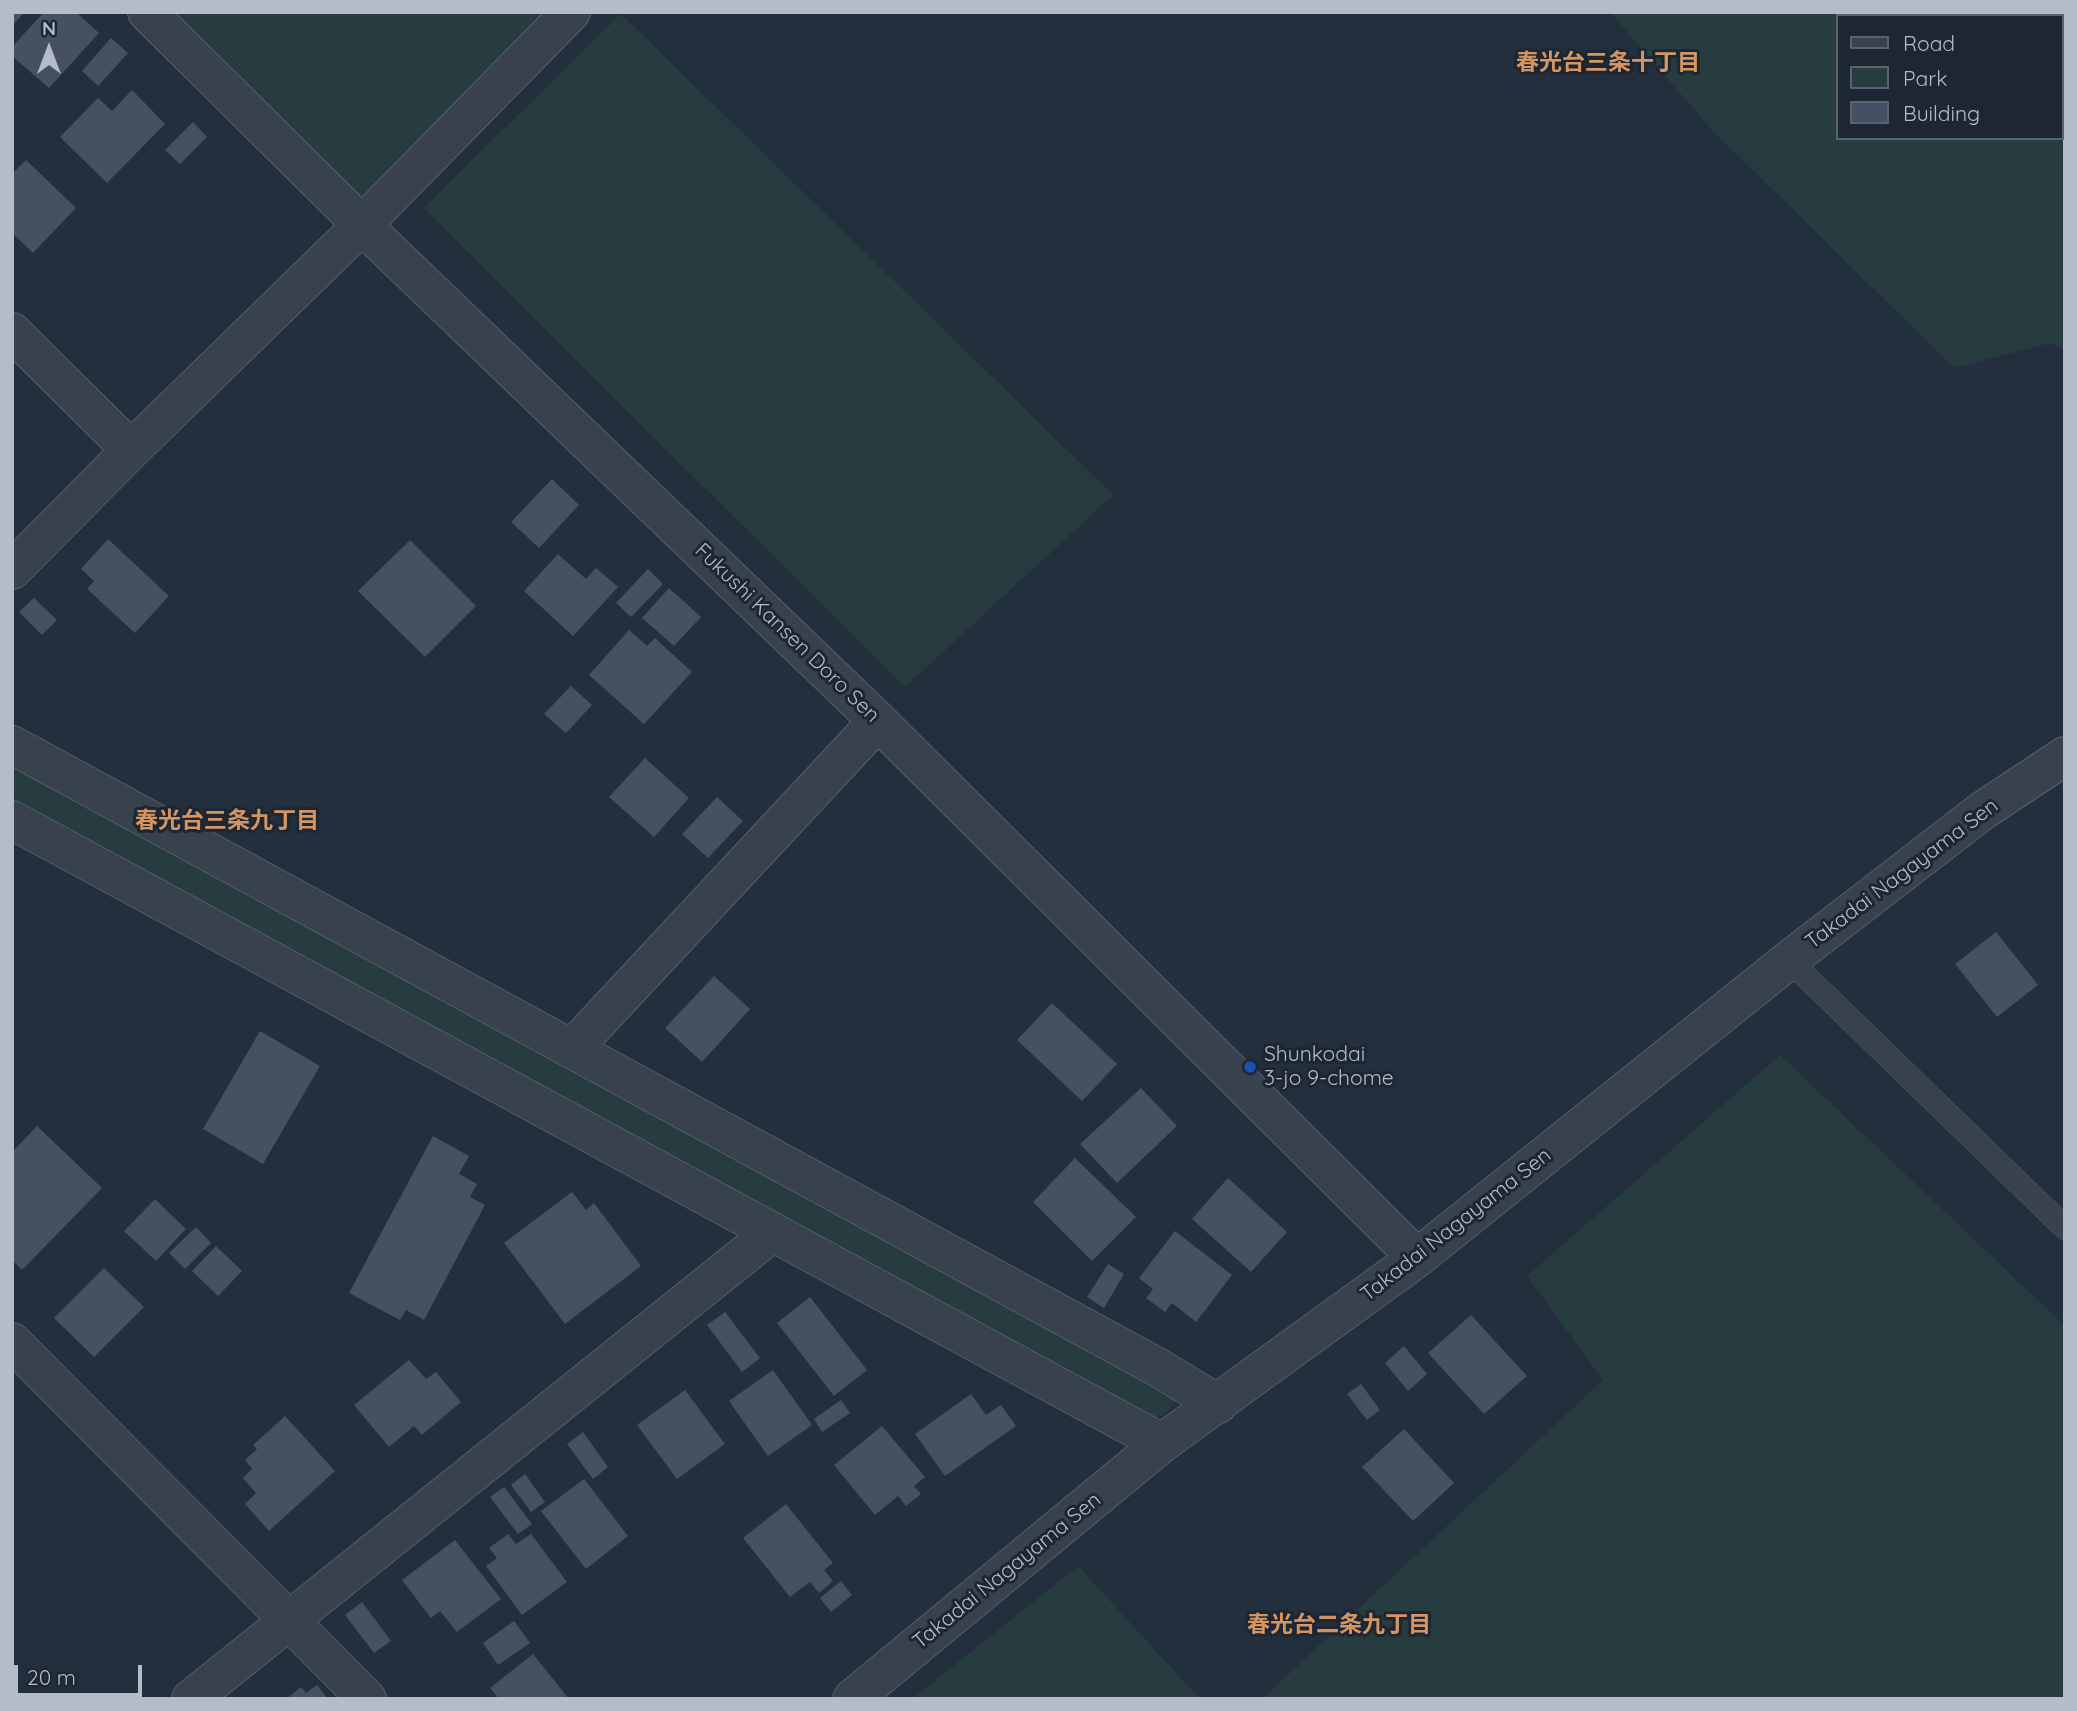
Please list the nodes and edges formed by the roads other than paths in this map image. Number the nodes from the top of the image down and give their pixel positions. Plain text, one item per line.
1 (147, 12) edge
2 (571, 12) edge
3 (362, 225) junction
4 (12, 332) edge
5 (131, 450) junction
6 (12, 570) edge
7 (878, 721) junction
8 (12, 745) edge
9 (2065, 756) edge
10 (12, 820) edge
11 (1789, 960) junction
12 (573, 1048) junction
13 (2065, 1228) edge
14 (773, 1232) junction
15 (1418, 1258) junction
16 (12, 1342) edge
17 (1218, 1404) junction
18 (1162, 1443) junction
19 (289, 1619) junction
20 (191, 1699) edge
21 (368, 1699) edge
22 (852, 1699) edge

1 - 3 street, Fukushi Kansen Doro Sen
2 - 3 street
3 - 5 street
3 - 7 street, Fukushi Kansen Doro Sen
4 - 5 street
5 - 6 street
7 - 12 street
7 - 15 street, Fukushi Kansen Doro Sen
8 - 12 street
9 - 11 street, Takadai Nagayama Sen
10 - 14 street
11 - 13 lane
11 - 15 street, Takadai Nagayama Sen
12 - 17 street
14 - 18 street
14 - 19 street
15 - 17 street, Takadai Nagayama Sen
16 - 19 street
17 - 18 street, Takadai Nagayama Sen
18 - 22 street, Takadai Nagayama Sen
19 - 20 street
19 - 21 street

